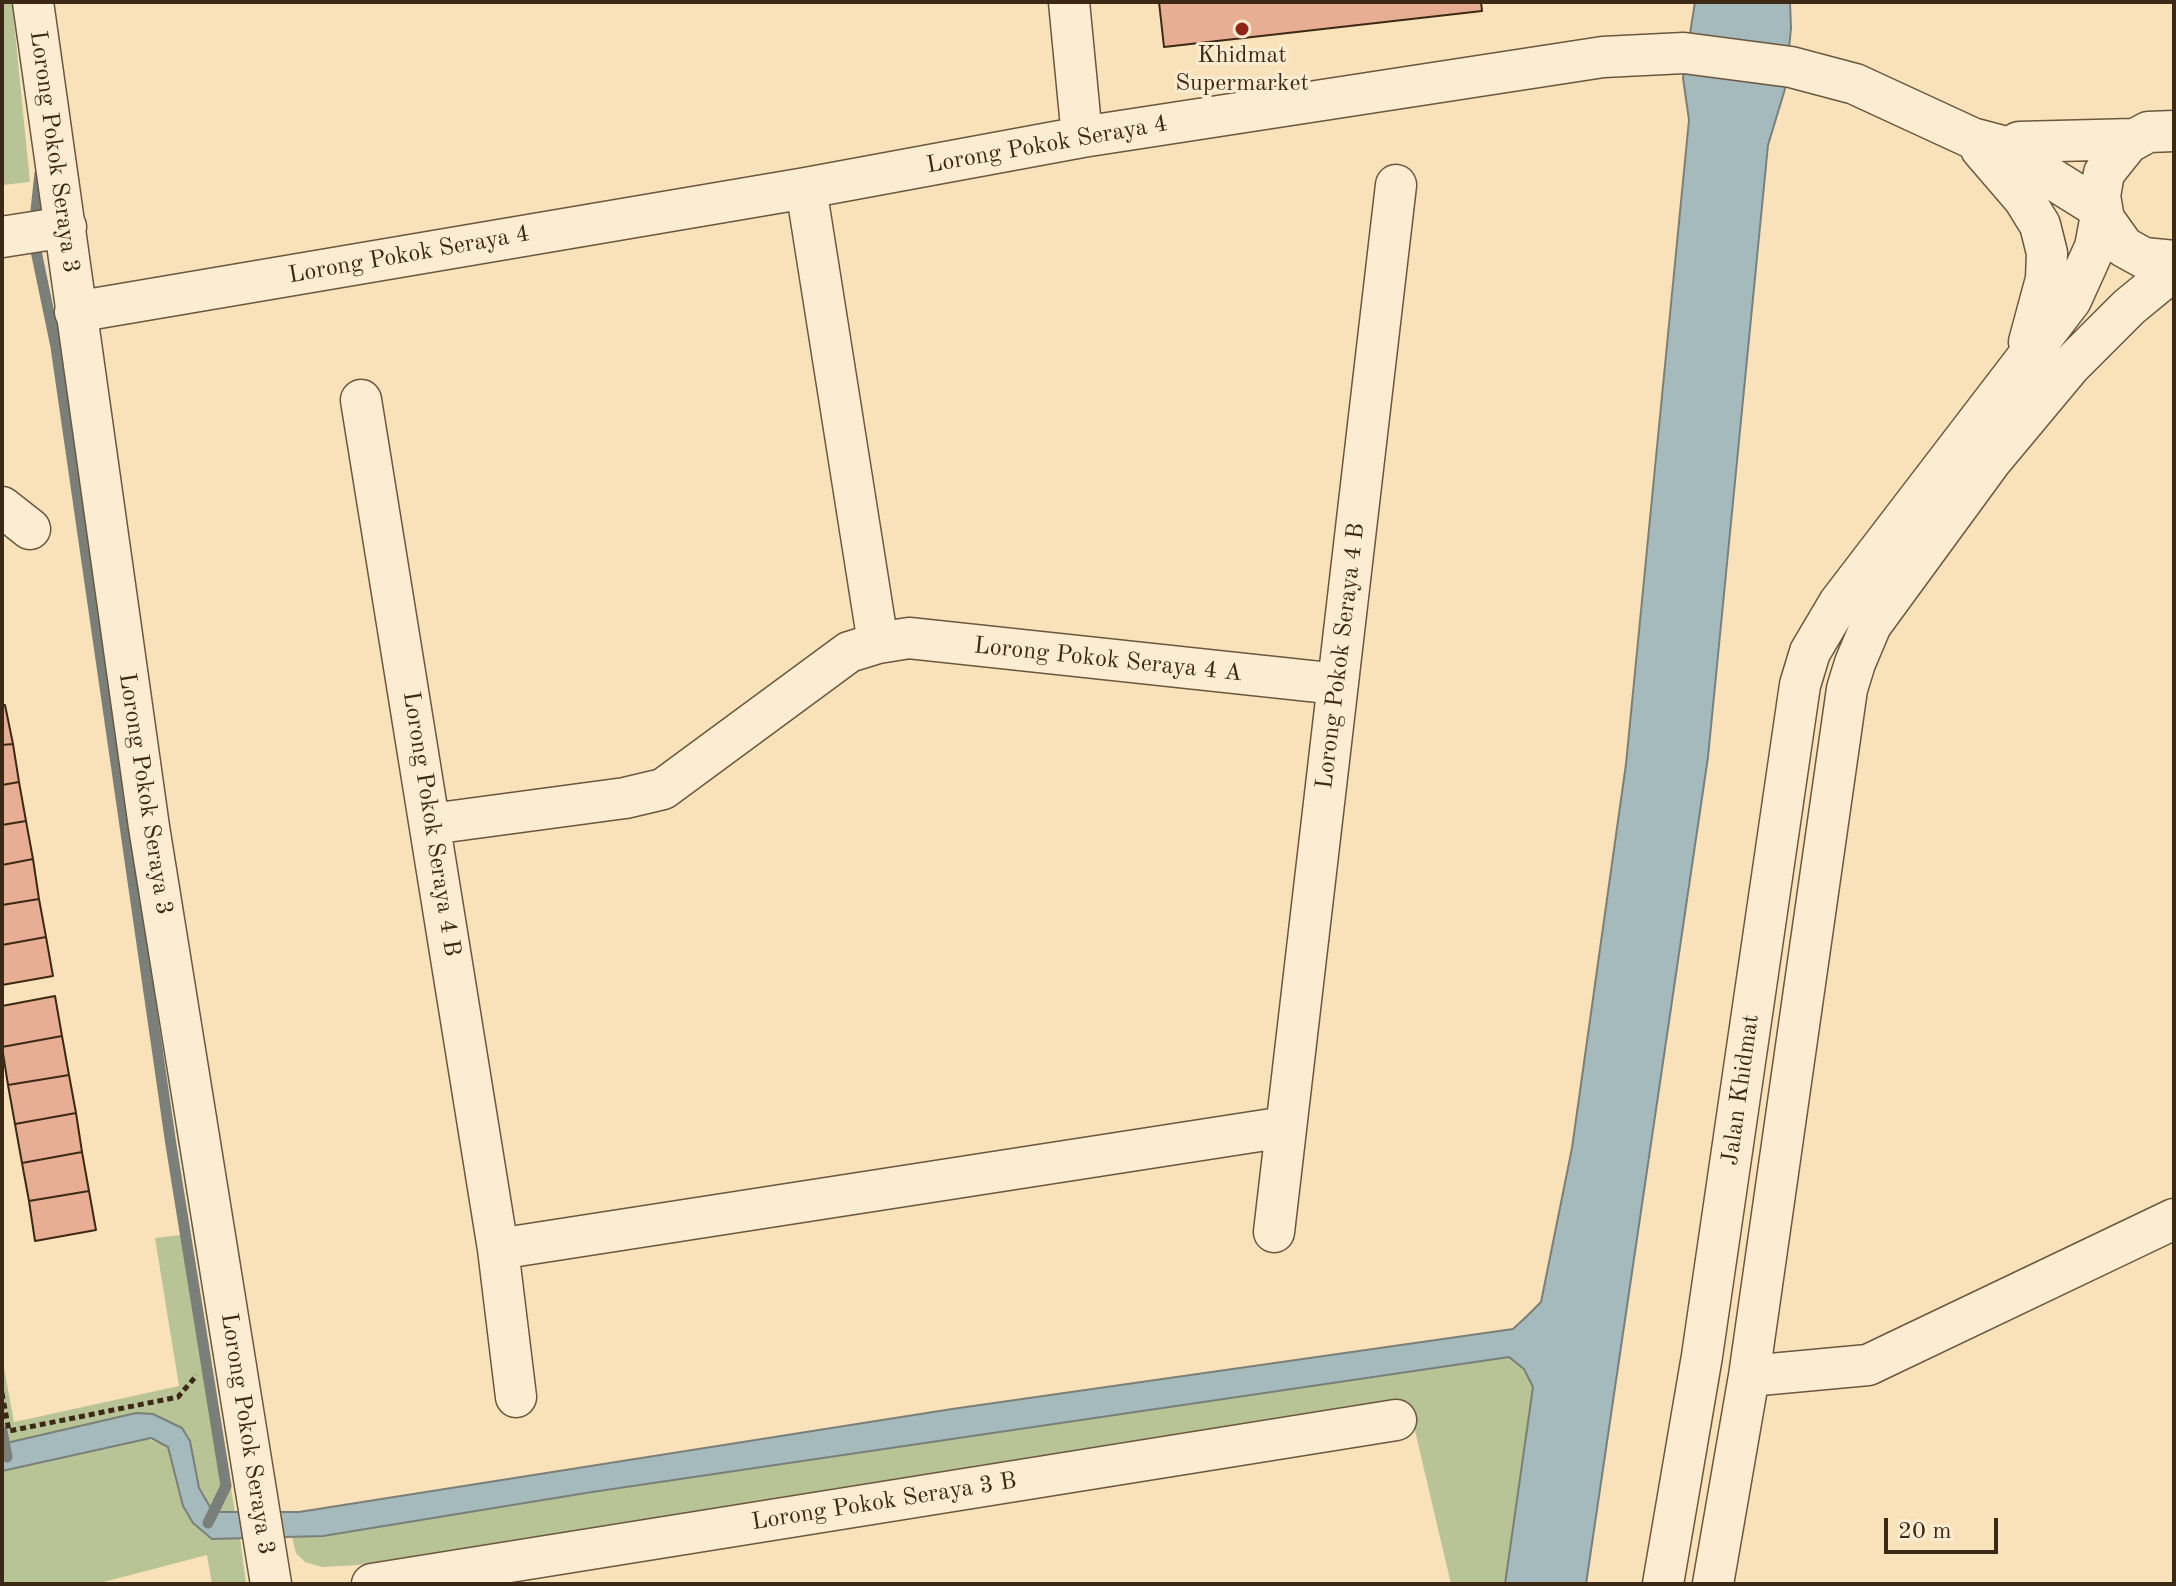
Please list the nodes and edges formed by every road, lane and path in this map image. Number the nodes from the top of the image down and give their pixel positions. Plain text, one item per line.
1 (33, 2) edge
2 (1069, 2) edge
3 (2163, 132) edge
4 (1082, 137) junction
5 (1991, 143) junction
6 (1396, 185) dead end
7 (806, 188) junction
8 (2102, 210) junction
9 (66, 227) junction
10 (2, 237) edge
11 (2174, 261) edge
12 (2174, 270) edge
13 (75, 312) junction
14 (2016, 371) junction
15 (361, 400) dead end
16 (878, 643) junction
17 (1338, 684) junction
18 (431, 824) junction
19 (1285, 1127) junction
20 (2174, 1219) edge
21 (1274, 1232) dead end
22 (498, 1249) junction
23 (201, 1370) dead end
24 (1749, 1376) junction
25 (2, 1393) edge
26 (516, 1397) dead end
27 (1396, 1420) dead end
28 (268, 1569) edge
29 (543, 1571) edge
30 (372, 1584) edge
31 (1663, 1584) edge
32 (1713, 1584) edge

1 - 9 street, Lorong Pokok Seraya 3
2 - 4 street
3 - 5 street
3 - 8 street, Jalan Khidmat
4 - 5 street, Lorong Pokok Seraya 4
4 - 7 street, Lorong Pokok Seraya 4
5 - 8 street, Lorong Pokok Seraya 4
5 - 14 street
6 - 17 street, Lorong Pokok Seraya 4 B
7 - 13 street, Lorong Pokok Seraya 4
7 - 16 street
8 - 11 street
8 - 14 street, Jalan Khidmat
9 - 10 street
9 - 13 street, Lorong Pokok Seraya 3
12 - 24 street
13 - 28 street, Lorong Pokok Seraya 3
14 - 31 street, Jalan Khidmat
15 - 18 street, Lorong Pokok Seraya 4 B
16 - 17 street, Lorong Pokok Seraya 4 A
16 - 18 street, Lorong Pokok Seraya 4 A
17 - 19 street, Lorong Pokok Seraya 4 B
18 - 22 street, Lorong Pokok Seraya 4 B
19 - 21 street, Lorong Pokok Seraya 4 B
19 - 22 street
20 - 24 street
22 - 26 street, Lorong Pokok Seraya 4 B
23 - 25 path
24 - 32 street
27 - 29 street, Lorong Pokok Seraya 3 B
29 - 30 street, Lorong Pokok Seraya 3 B

